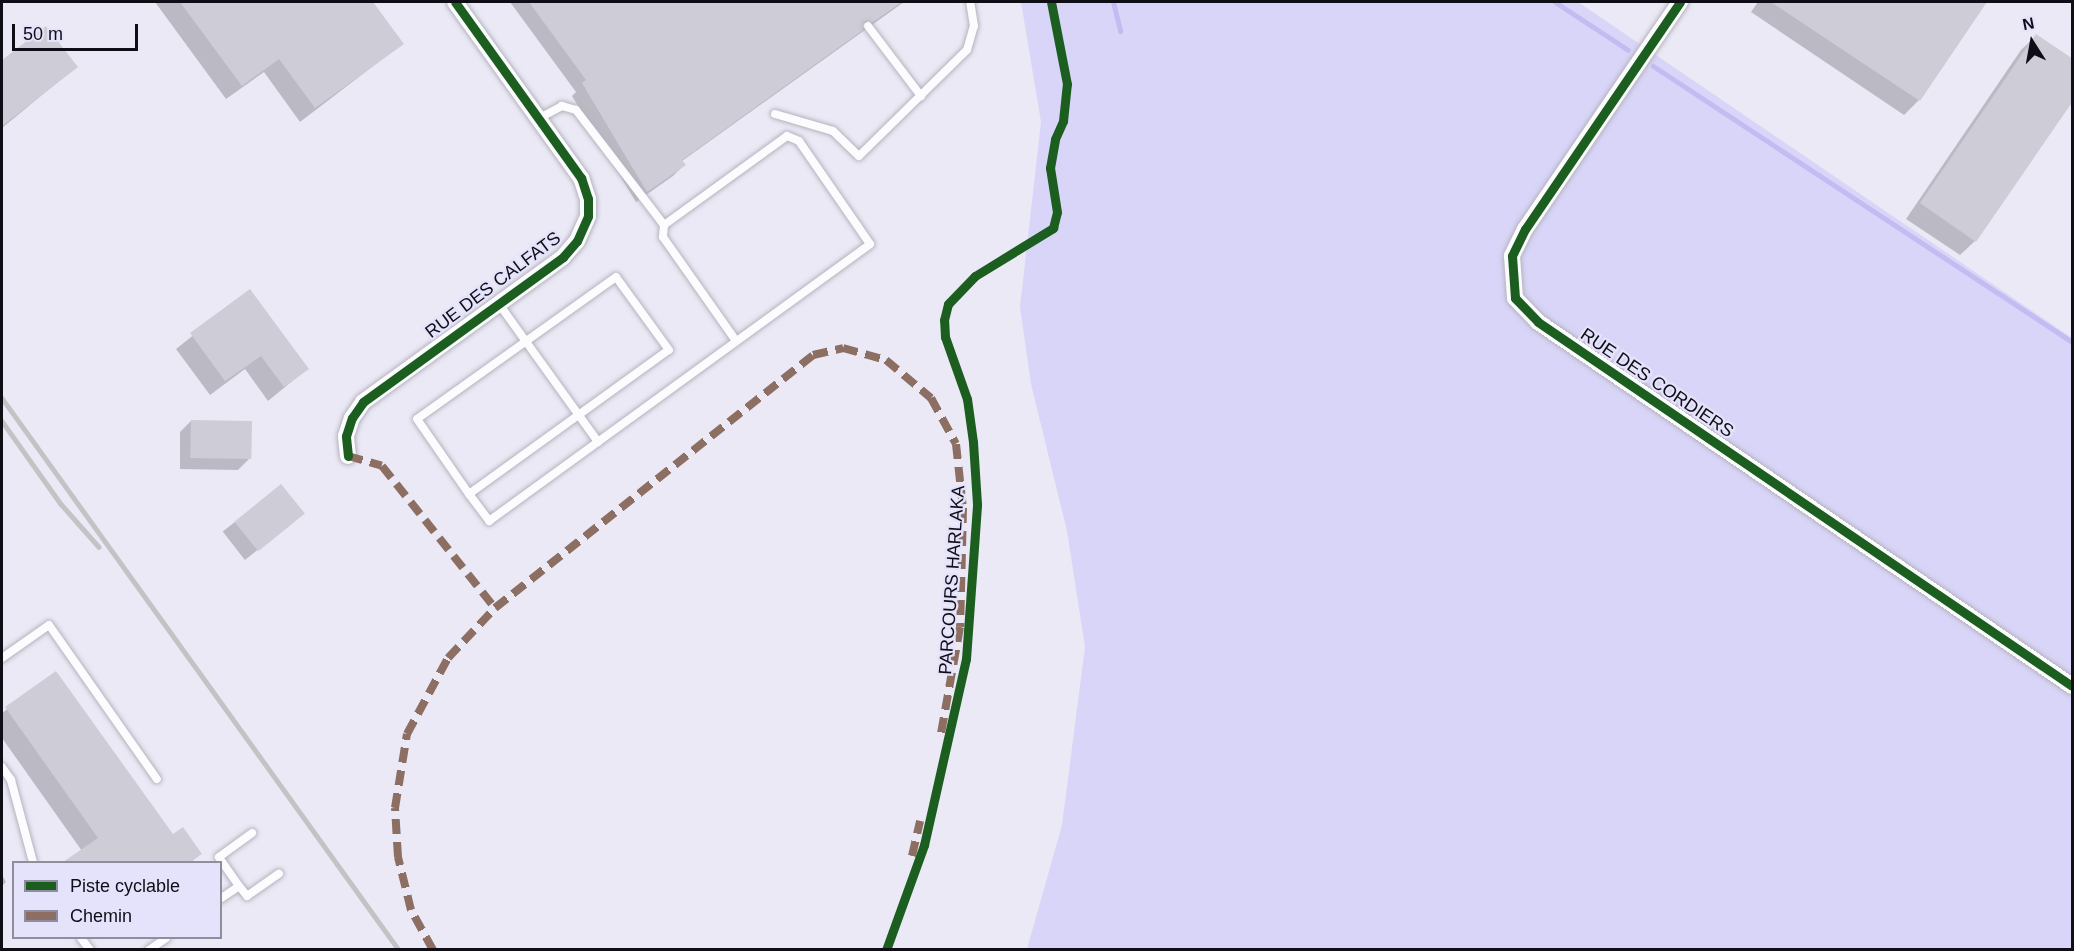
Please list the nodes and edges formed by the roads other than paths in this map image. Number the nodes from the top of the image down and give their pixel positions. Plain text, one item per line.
1 (455, 2) edge
2 (970, 2) edge
3 (1680, 2) edge
4 (868, 26) dead end
5 (921, 96) junction
6 (775, 114) dead end
7 (538, 119) junction
8 (663, 225) junction
9 (499, 304) junction
10 (526, 341) junction
11 (736, 342) junction
12 (578, 415) junction
13 (597, 442) junction
14 (348, 456) dead end
15 (469, 494) junction
16 (2, 658) edge
17 (2073, 686) edge
18 (2, 767) edge
19 (157, 779) dead end
20 (252, 833) dead end
21 (33, 861) edge
22 (222, 861) edge
23 (222, 862) edge
24 (279, 874) dead end
25 (238, 886) junction
26 (222, 898) edge
27 (165, 939) edge
28 (149, 950) edge

1 - 7 street, RUE DES CALFATS
2 - 5 lane
3 - 17 street, RUE DES CORDIERS
4 - 5 lane
5 - 6 lane
7 - 8 lane
7 - 9 street, RUE DES CALFATS
8 - 11 lane
8 - 11 lane
9 - 10 lane
9 - 14 street, RUE DES CALFATS
10 - 12 lane
10 - 12 lane
10 - 15 lane
11 - 13 lane
12 - 13 lane
12 - 15 lane
13 - 15 lane
16 - 19 lane
18 - 21 lane
20 - 22 lane
23 - 25 lane
24 - 25 lane
25 - 26 lane
27 - 28 lane

